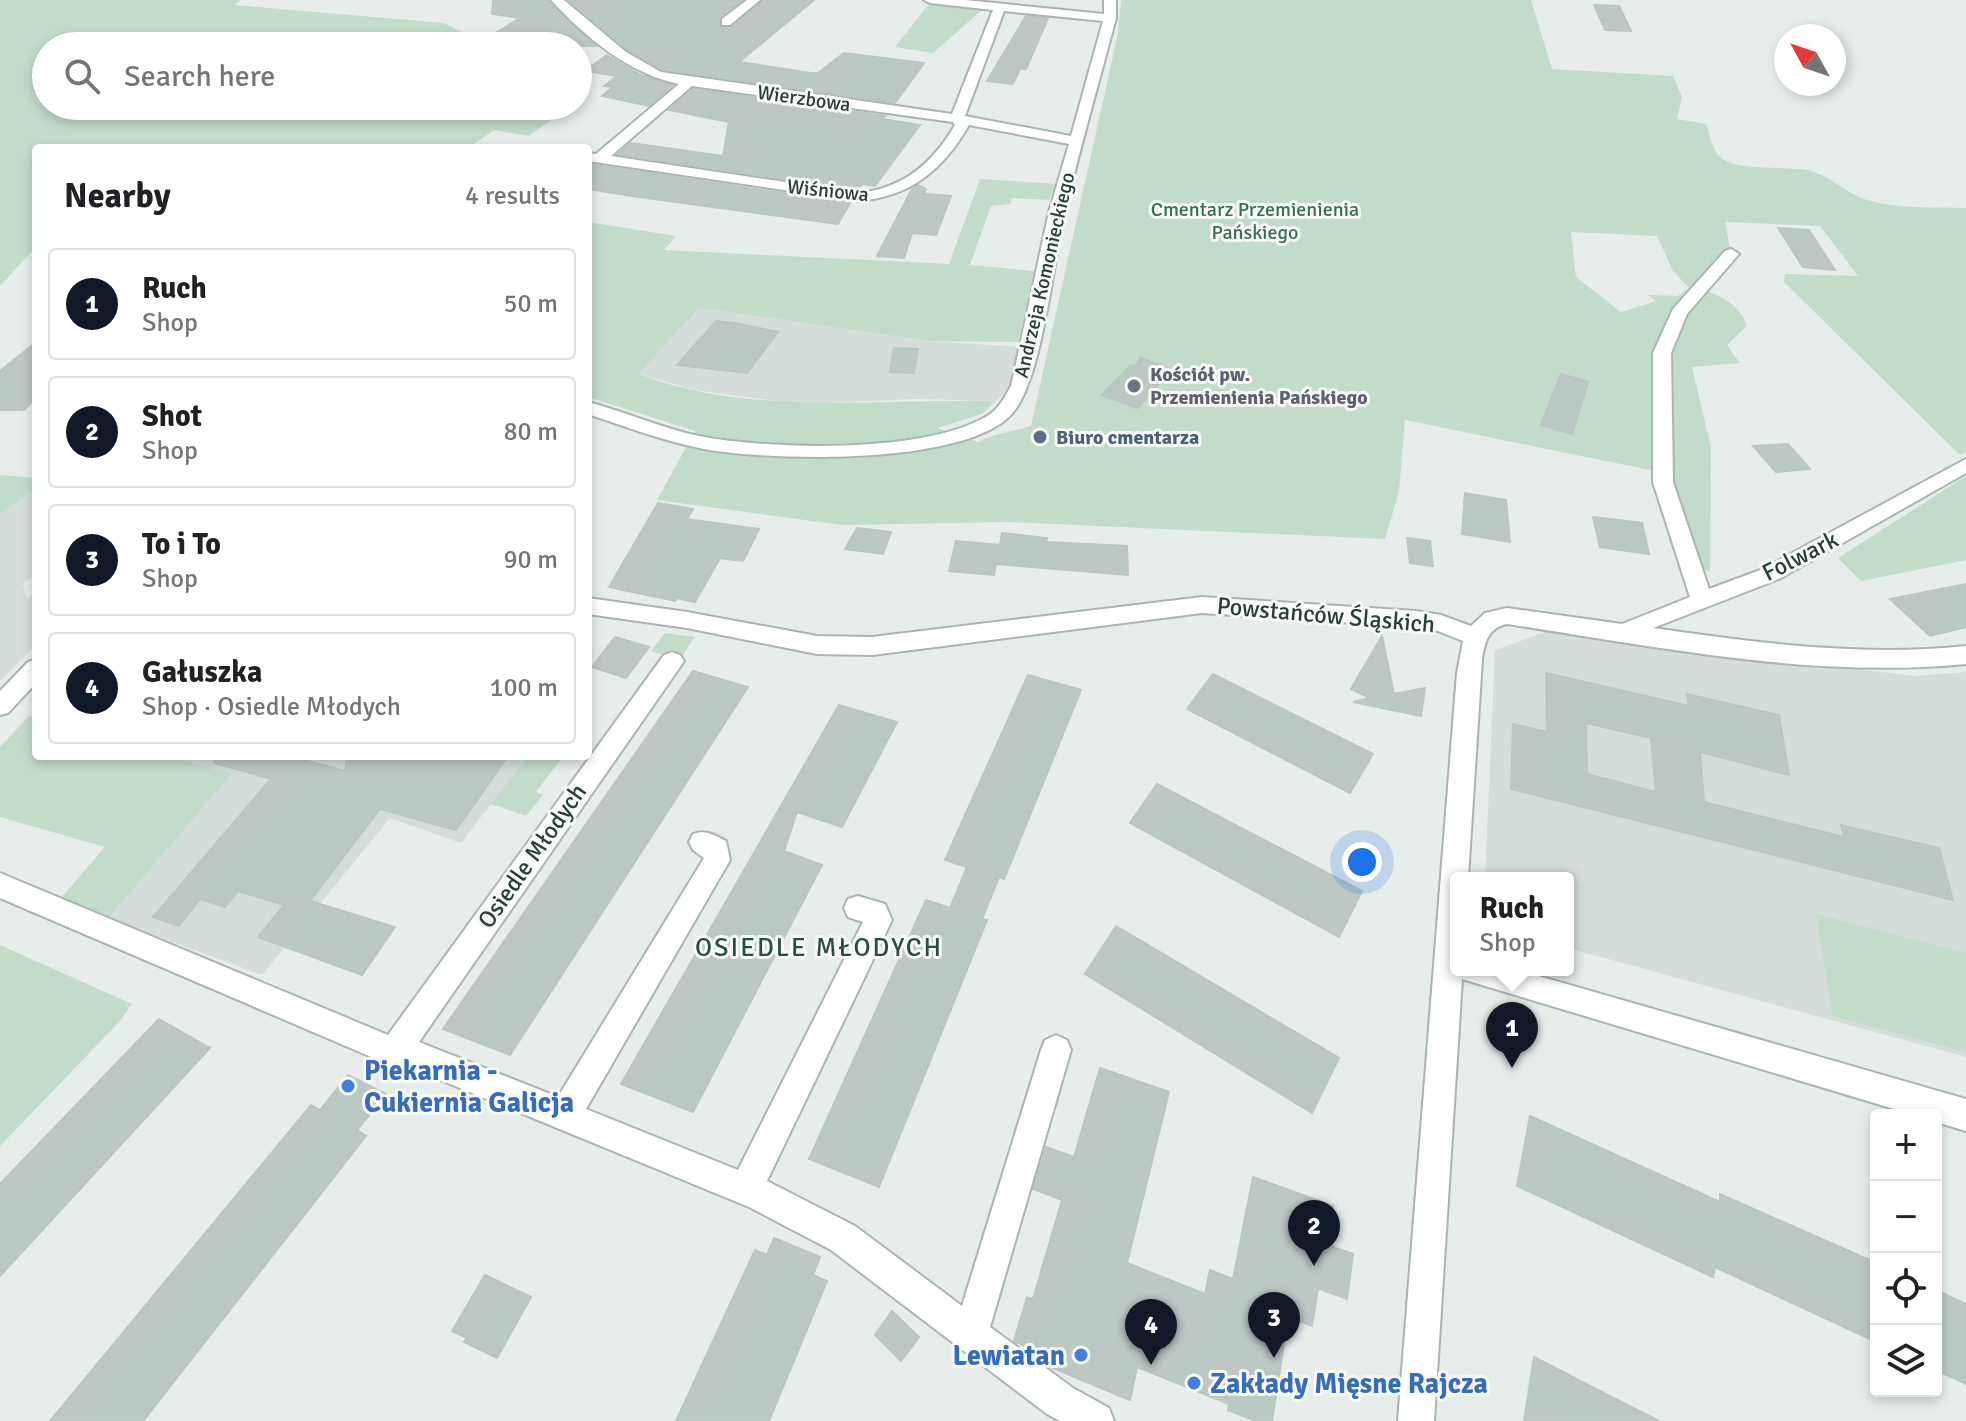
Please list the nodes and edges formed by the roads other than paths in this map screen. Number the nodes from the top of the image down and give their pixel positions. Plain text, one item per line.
1 (557, 0) edge
2 (754, 0) edge
3 (930, 0) edge
4 (1110, 0) edge
5 (1000, 7) junction
6 (1110, 18) junction
7 (726, 22) dead end
8 (689, 82) junction
9 (957, 119) junction
10 (1075, 141) junction
11 (594, 158) edge
12 (1731, 254) dead end
13 (592, 409) edge
14 (1966, 465) edge
15 (1702, 601) junction
16 (592, 607) edge
17 (1631, 634) junction
18 (1475, 637) junction
19 (1966, 655) edge
20 (672, 661) dead end
21 (32, 672) edge
22 (0, 706) edge
23 (702, 842) dead end
24 (1462, 872) edge
25 (0, 885) edge
26 (858, 908) dead end
27 (1458, 976) edge
28 (1493, 976) edge
29 (1056, 1050) dead end
30 (394, 1052) junction
31 (1966, 1115) edge
32 (564, 1116) junction
33 (746, 1189) junction
34 (971, 1332) junction
35 (1096, 1421) edge
36 (1416, 1421) edge

1 - 8 street, Wierzbowa
2 - 7 street
3 - 5 street
4 - 6 street, Andrzeja Komonieckiego
5 - 6 street
5 - 9 street, Wiśniowa
6 - 10 street, Andrzeja Komonieckiego
8 - 9 street, Wierzbowa
8 - 11 street
9 - 10 street, Wierzbowa
9 - 11 street, Wiśniowa
10 - 13 street, Andrzeja Komonieckiego
12 - 15 street
14 - 15 street, Folwark
15 - 17 street, Folwark
16 - 18 street, Powstańców Śląskich
17 - 18 street
17 - 19 street
18 - 24 street
20 - 30 street, Osiedle Młodych
21 - 22 street
23 - 32 street
25 - 30 street
26 - 33 street
27 - 36 street
28 - 31 street
29 - 34 street
30 - 32 street
32 - 33 street
33 - 34 street
34 - 35 street

